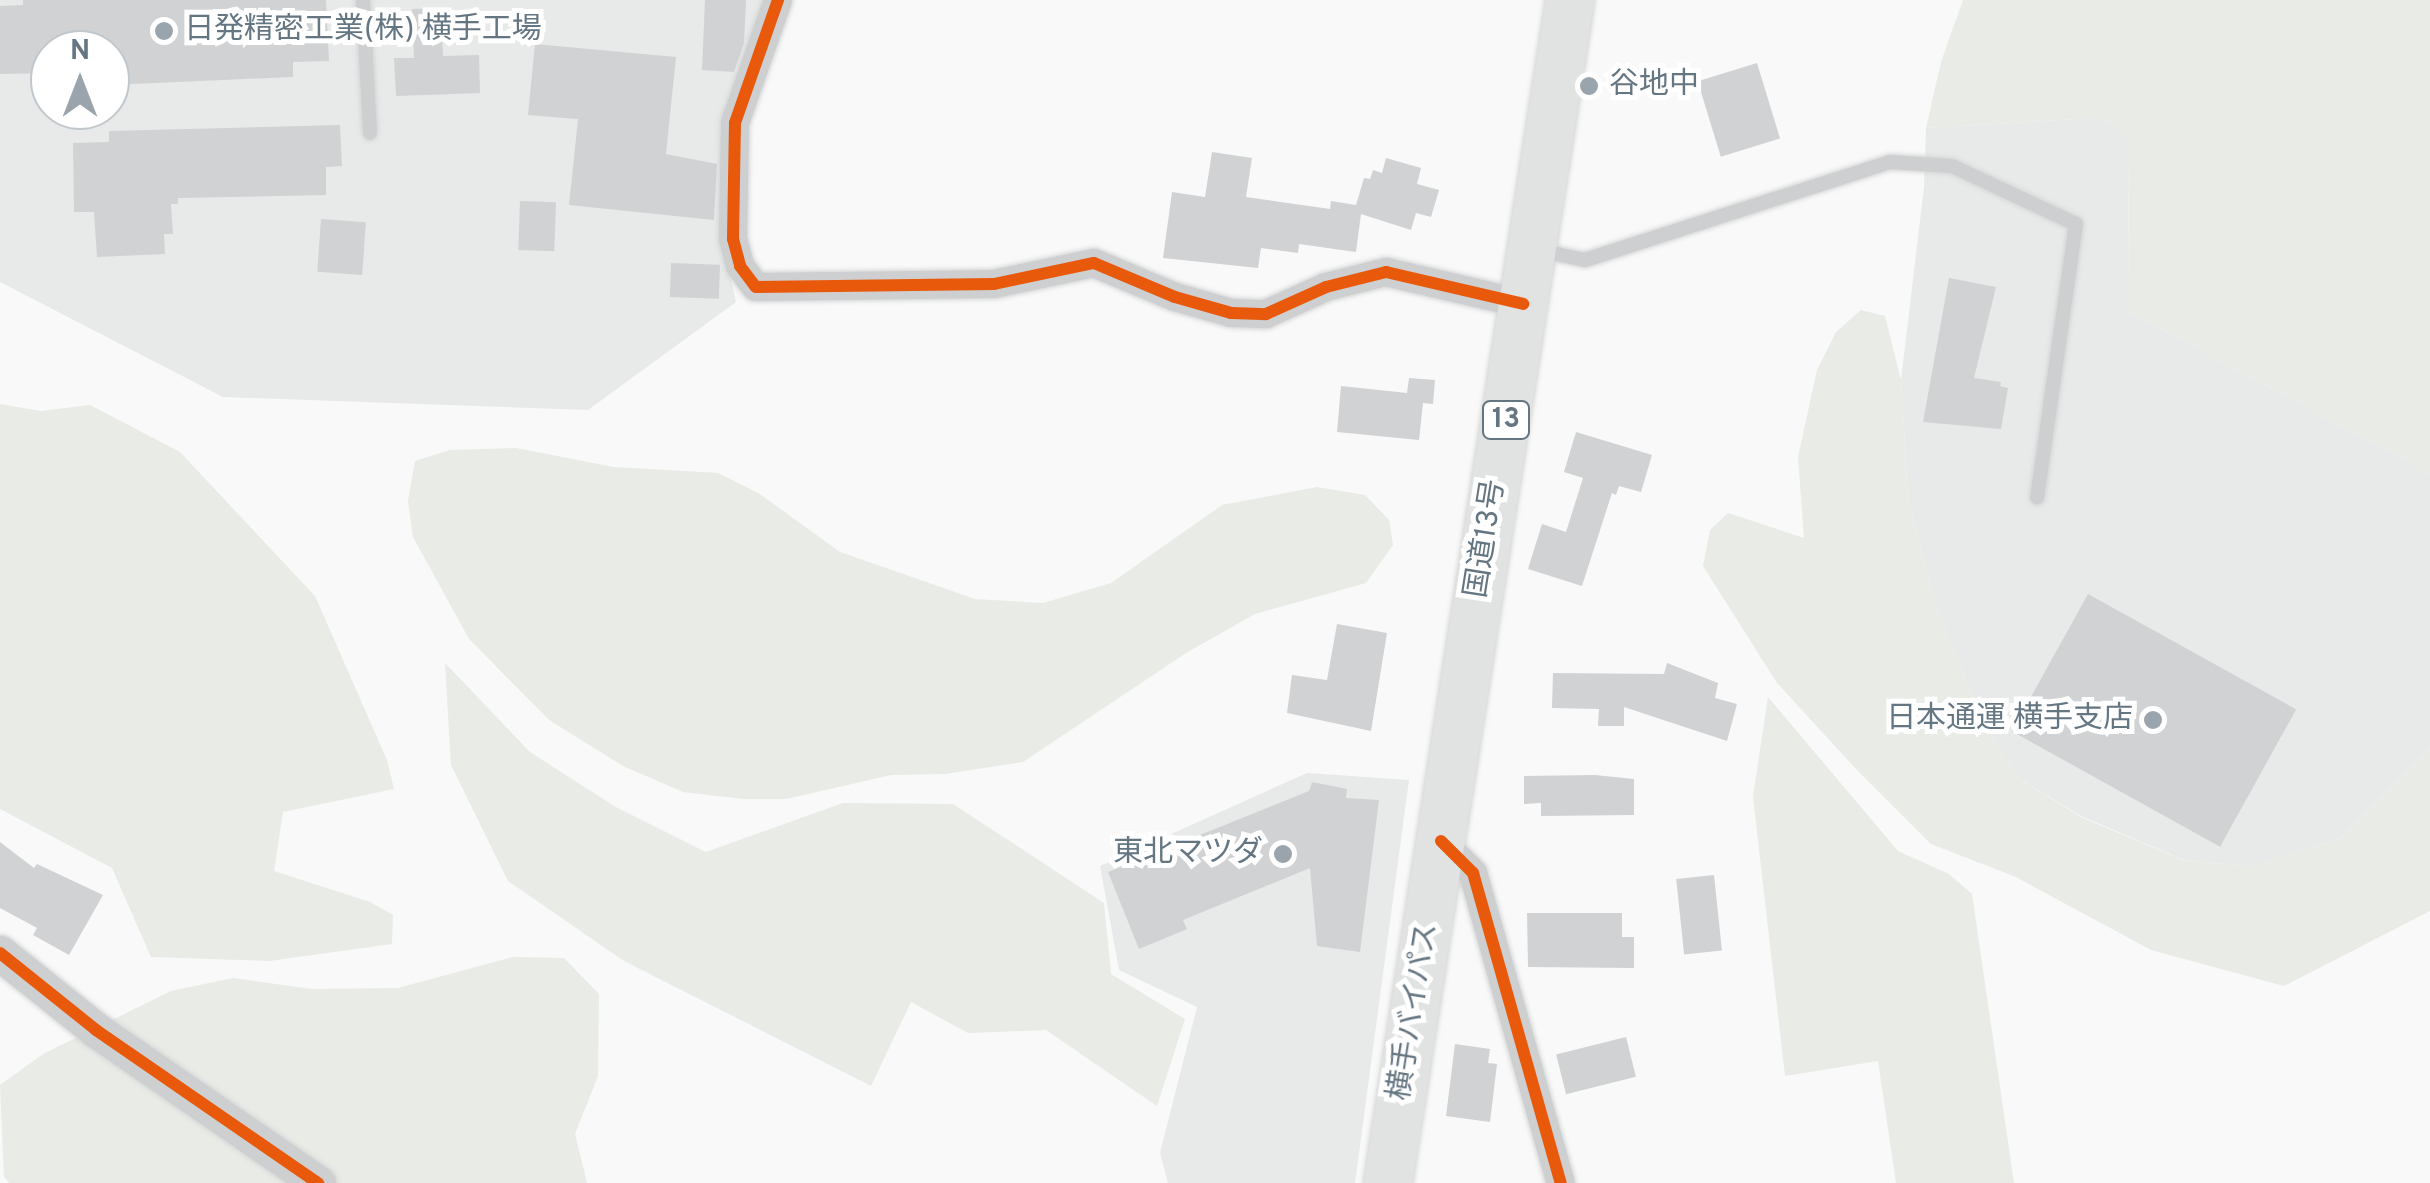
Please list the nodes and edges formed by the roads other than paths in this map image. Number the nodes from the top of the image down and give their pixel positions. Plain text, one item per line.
1 (363, 0) edge
2 (778, 0) edge
3 (1570, 0) edge
4 (370, 133) dead end
5 (1532, 249) junction
6 (1523, 304) junction
7 (2038, 497) dead end
8 (1442, 840) junction
9 (0, 953) edge
10 (318, 1183) edge
11 (1388, 1183) edge
12 (1561, 1183) edge

1 - 4 lane
2 - 6 street
3 - 5 highway, 国道13号 / 13
5 - 6 highway, 国道13号 / 13
5 - 7 lane
6 - 8 highway, 国道13号 / 13
8 - 11 highway, 横手バイパス / 13
8 - 12 street
9 - 10 street

